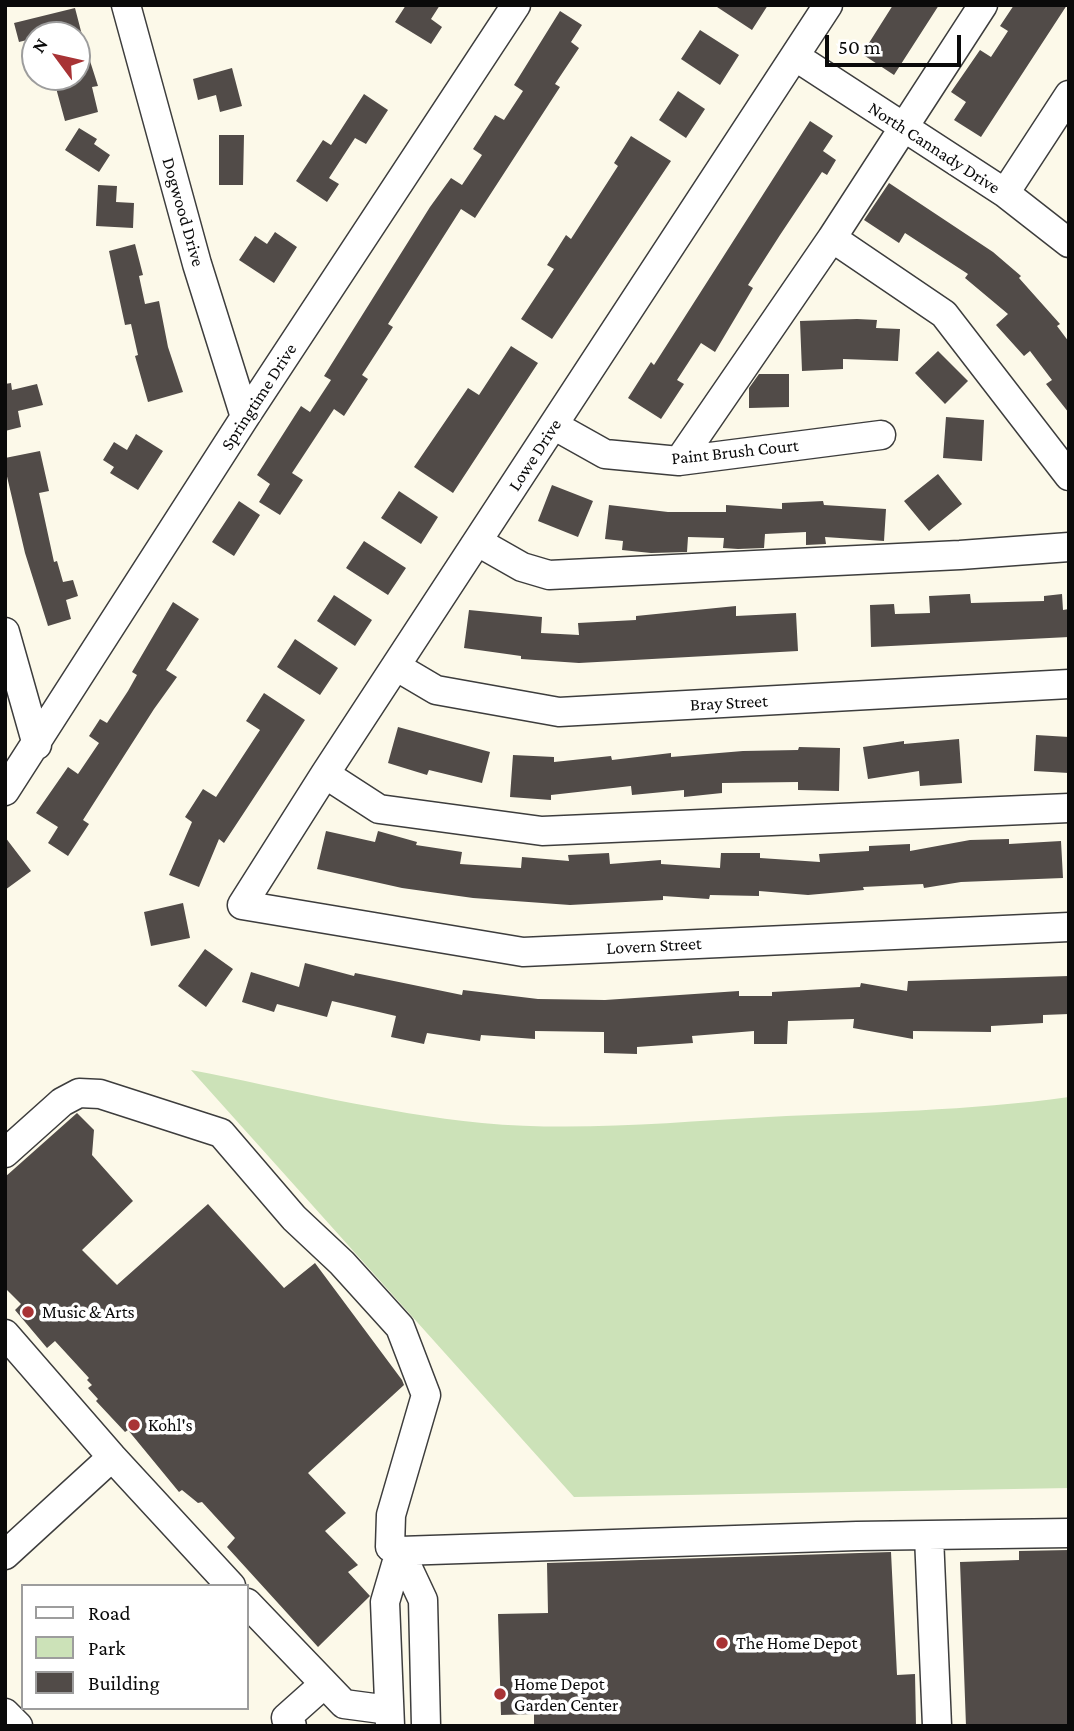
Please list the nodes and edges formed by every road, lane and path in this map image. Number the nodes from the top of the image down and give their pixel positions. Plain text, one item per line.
1 (126, 5) edge
2 (516, 5) edge
3 (828, 5) edge
4 (983, 5) edge
5 (796, 57) junction
6 (1069, 95) edge
7 (902, 129) junction
8 (1005, 192) junction
9 (832, 237) junction
10 (1069, 243) edge
11 (245, 417) junction
12 (555, 426) junction
13 (881, 435) dead end
14 (679, 461) junction
15 (1069, 476) edge
16 (478, 542) junction
17 (1069, 547) edge
18 (5, 632) edge
19 (397, 667) junction
20 (1069, 684) edge
21 (37, 745) junction
22 (325, 774) junction
23 (5, 791) edge
24 (1069, 808) edge
25 (242, 905) joint
26 (1069, 927) edge
27 (5, 1153) edge
28 (5, 1334) edge
29 (112, 1457) junction
30 (1069, 1533) edge
31 (929, 1536) junction
32 (400, 1551) junction
33 (5, 1555) edge
34 (229, 1584) edge
35 (248, 1604) edge
36 (323, 1685) junction
37 (5, 1713) edge
38 (390, 1718) edge
39 (18, 1726) edge
40 (292, 1726) edge
41 (426, 1726) edge
42 (937, 1726) edge

1 - 11 street, Dogwood Drive
2 - 11 street, Springtime Drive
3 - 5 street, Lowe Drive
4 - 7 street
5 - 7 street, North Cannady Drive
5 - 12 street, Lowe Drive
6 - 8 street
7 - 8 street, North Cannady Drive
7 - 9 street
8 - 10 street, North Cannady Drive
9 - 14 street
9 - 15 street
11 - 21 street, Springtime Drive
12 - 14 street, Paint Brush Court
12 - 16 street, Lowe Drive
13 - 14 street, Paint Brush Court
16 - 17 street
16 - 19 street, Lowe Drive
18 - 21 street
19 - 20 street, Bray Street
19 - 22 street, Lowe Drive
21 - 23 street, Springtime Drive
22 - 24 street
22 - 25 street, Lowe Drive
25 - 26 street, Lovern Street
27 - 32 street
28 - 29 street
29 - 33 street
29 - 34 street
30 - 31 street
31 - 32 street
31 - 42 street
32 - 38 street
32 - 41 street
35 - 36 street
36 - 38 street
36 - 40 street
37 - 39 street

